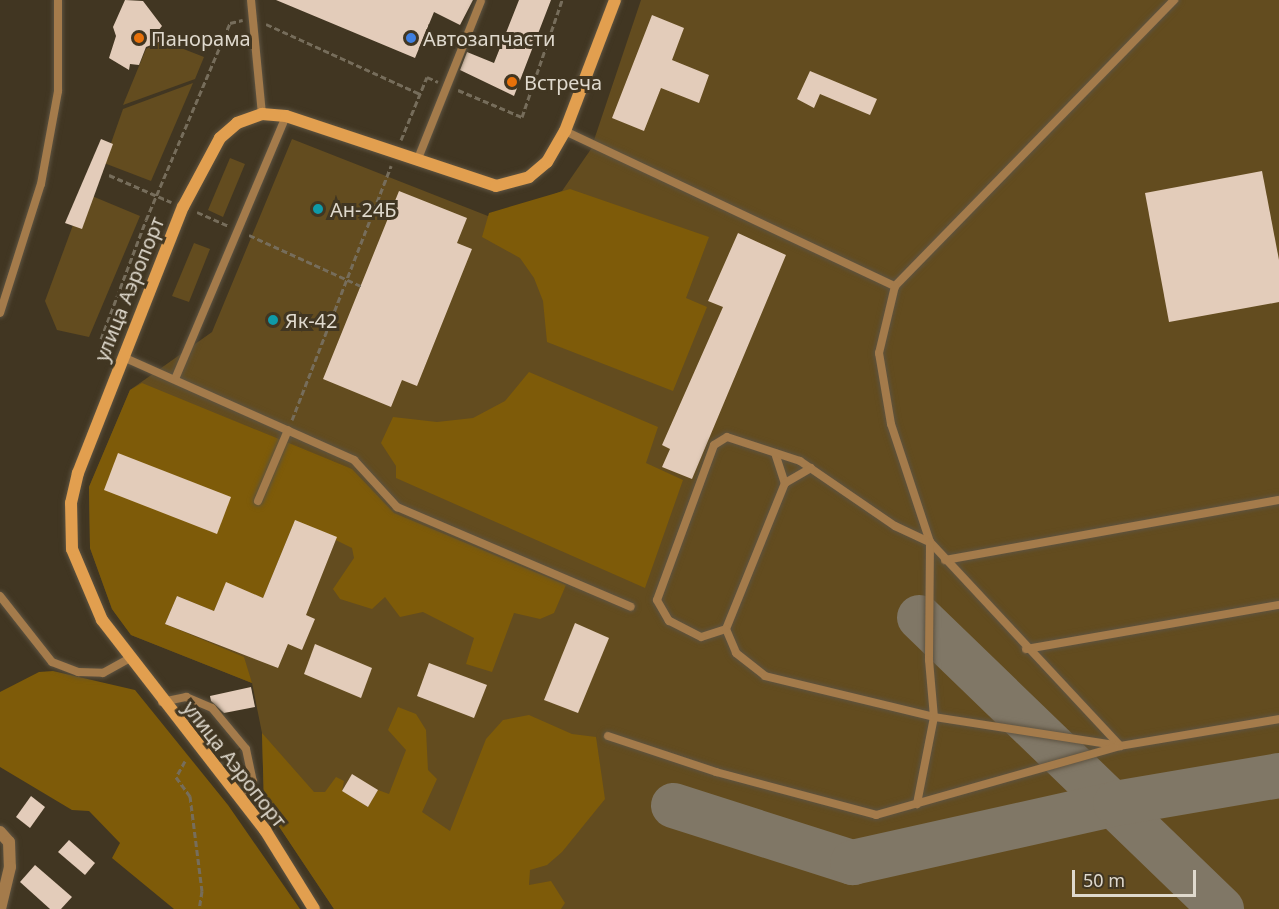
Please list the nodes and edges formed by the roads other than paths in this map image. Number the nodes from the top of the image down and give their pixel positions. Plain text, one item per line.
1 (58, 0) edge
2 (251, 0) edge
3 (481, 0) edge
4 (615, 0) edge
5 (1174, 0) edge
6 (262, 114) junction
7 (286, 116) junction
8 (565, 131) junction
9 (417, 161) junction
10 (895, 286) junction
11 (0, 313) edge
12 (123, 357) junction
13 (175, 379) junction
14 (288, 430) junction
15 (775, 453) junction
16 (811, 468) junction
17 (785, 483) junction
18 (1279, 500) edge
19 (258, 501) dead end
20 (930, 542) junction
21 (945, 560) junction
22 (0, 596) edge
23 (1279, 605) edge
24 (631, 607) dead end
25 (726, 629) junction
26 (1026, 649) junction
27 (128, 659) junction
28 (161, 702) junction
29 (934, 717) junction
30 (1279, 719) edge
31 (608, 736) dead end
32 (1120, 746) junction
33 (240, 798) junction
34 (917, 804) junction
35 (0, 832) edge
36 (0, 909) edge
37 (314, 909) edge

1 - 11 lane
2 - 6 lane
3 - 9 lane
4 - 8 main road, улица Аэропорт
5 - 10 lane
6 - 7 main road, улица Аэропорт
6 - 12 main road, улица Аэропорт
7 - 9 main road, улица Аэропорт
7 - 13 lane
8 - 9 main road, улица Аэропорт
8 - 10 lane
10 - 20 lane
12 - 13 lane
12 - 27 main road, улица Аэропорт
13 - 14 lane
14 - 19 lane
14 - 24 lane
15 - 16 lane
15 - 17 lane
15 - 25 lane
16 - 17 lane
16 - 20 lane
17 - 25 lane
18 - 21 lane
20 - 21 lane
20 - 29 lane
21 - 26 lane
22 - 27 lane
23 - 26 lane
25 - 29 lane
26 - 32 lane
27 - 28 main road, улица Аэропорт
28 - 33 main road, улица Аэропорт
28 - 33 lane
29 - 32 lane
29 - 34 lane
30 - 32 lane
31 - 34 lane
32 - 34 lane
33 - 37 main road, улица Аэропорт
35 - 36 street

